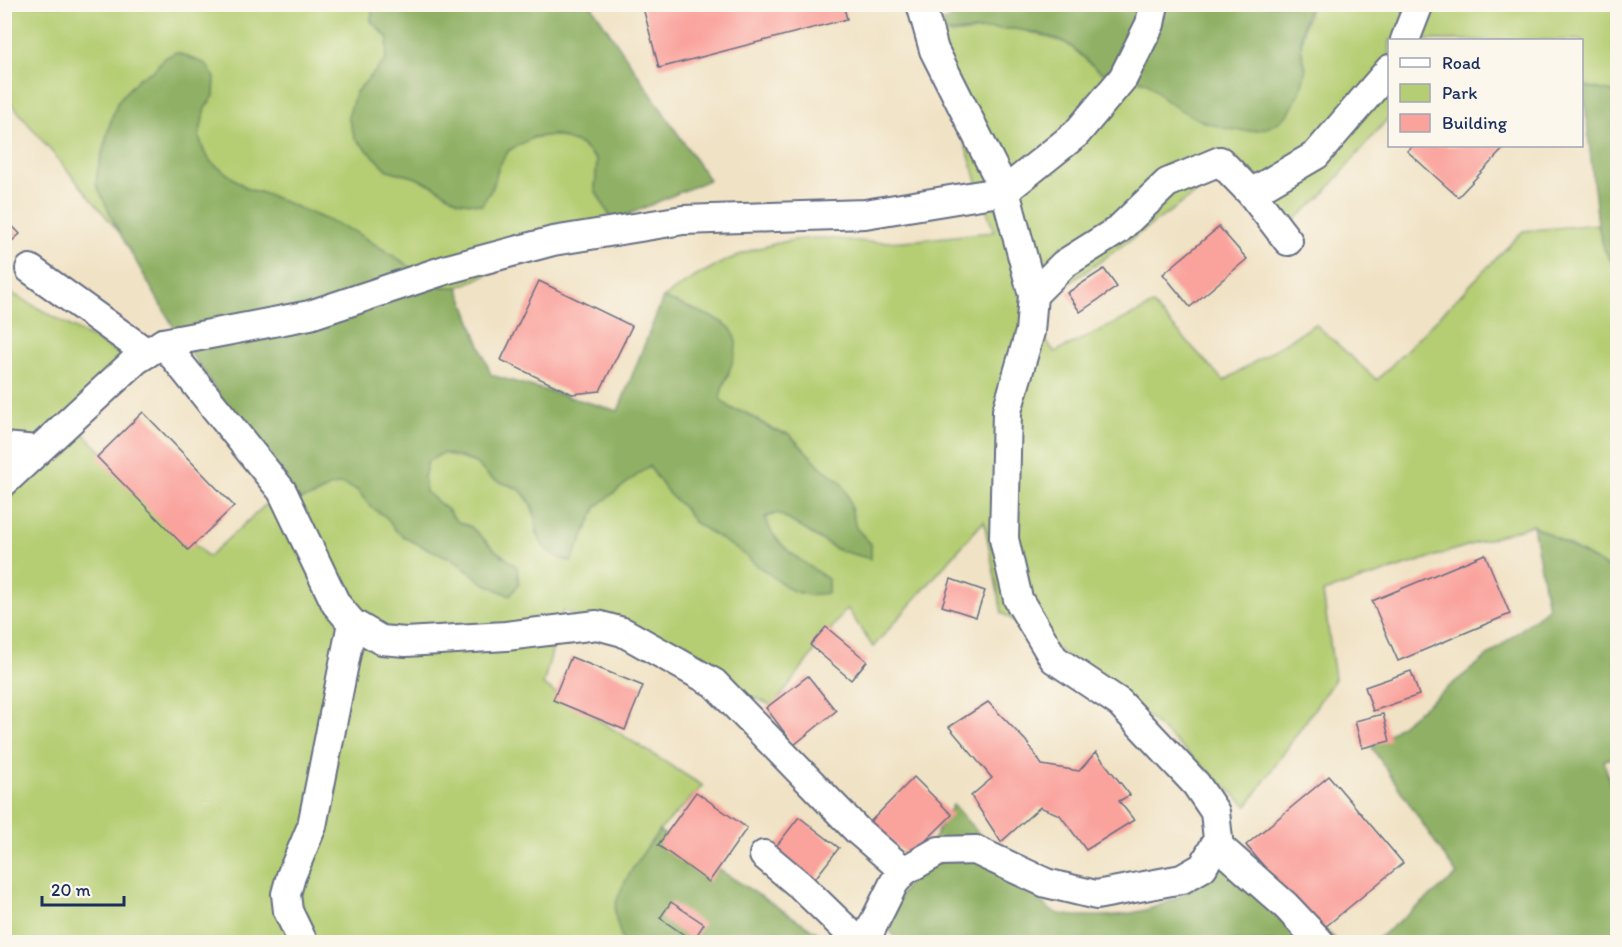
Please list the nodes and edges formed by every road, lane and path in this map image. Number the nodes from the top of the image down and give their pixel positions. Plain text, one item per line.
1 (921, 4) edge
2 (1154, 4) edge
3 (1419, 4) edge
4 (1405, 39) edge
5 (1388, 70) edge
6 (1005, 191) junction
7 (1251, 193) junction
8 (1288, 241) dead end
9 (30, 269) dead end
10 (1033, 295) junction
11 (155, 348) junction
12 (4, 447) edge
13 (37, 450) junction
14 (4, 482) edge
15 (352, 623) junction
16 (1215, 844) junction
17 (764, 855) dead end
18 (904, 871) junction
19 (303, 942) edge
20 (859, 942) edge
21 (867, 942) edge
22 (1320, 942) edge

1 - 6 street
2 - 6 street
3 - 4 street
5 - 7 street
6 - 10 street
6 - 11 street
7 - 8 street
7 - 10 street
9 - 11 street
10 - 16 street
11 - 13 street
11 - 15 street
12 - 13 street
13 - 14 street
15 - 18 street
15 - 19 street
16 - 18 street
16 - 22 street
17 - 20 street
18 - 21 street

